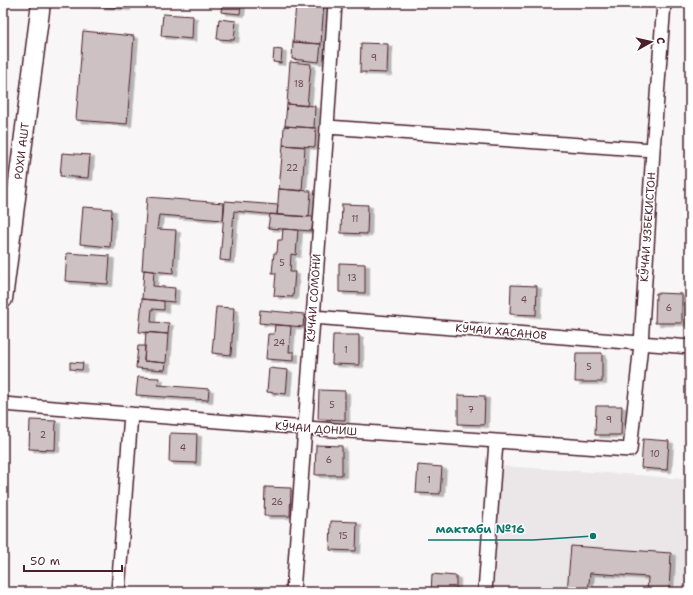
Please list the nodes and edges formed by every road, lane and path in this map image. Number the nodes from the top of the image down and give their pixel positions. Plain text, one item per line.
1 (42, 3) edge
2 (335, 3) edge
3 (664, 3) edge
4 (328, 127) junction
5 (653, 150) junction
6 (3, 299) edge
7 (313, 317) junction
8 (641, 344) junction
9 (690, 347) edge
10 (3, 404) edge
11 (131, 414) junction
12 (306, 428) junction
13 (496, 442) junction
14 (630, 450) joint
15 (118, 592) edge
16 (293, 592) edge
17 (485, 592) edge

1 - 6 main road, РОХИ АШТ
2 - 4 street, КУЧАИ СОМОНИ
3 - 5 street, КӮЧАИ УЗБЕКИСТОН
4 - 5 street
4 - 7 street, КУЧАИ СОМОНИ
5 - 8 street, КӮЧАИ УЗБЕКИСТОН
7 - 8 street, КӮЧАИ ХАСАНОВ
7 - 12 street, КУЧАИ СОМОНИ
8 - 9 street, КӮЧАИ ХАСАНОВ
8 - 14 street, КӮЧАИ УЗБЕКИСТОН
10 - 11 street, КӮЧАИ ДОНИШ
11 - 12 street, КӮЧАИ ДОНИШ
11 - 15 street
12 - 13 street, КӮЧАИ ДОНИШ
12 - 16 street, КУЧАИ СОМОНИ
13 - 14 street, КӮЧАИ ДОНИШ
13 - 17 street

